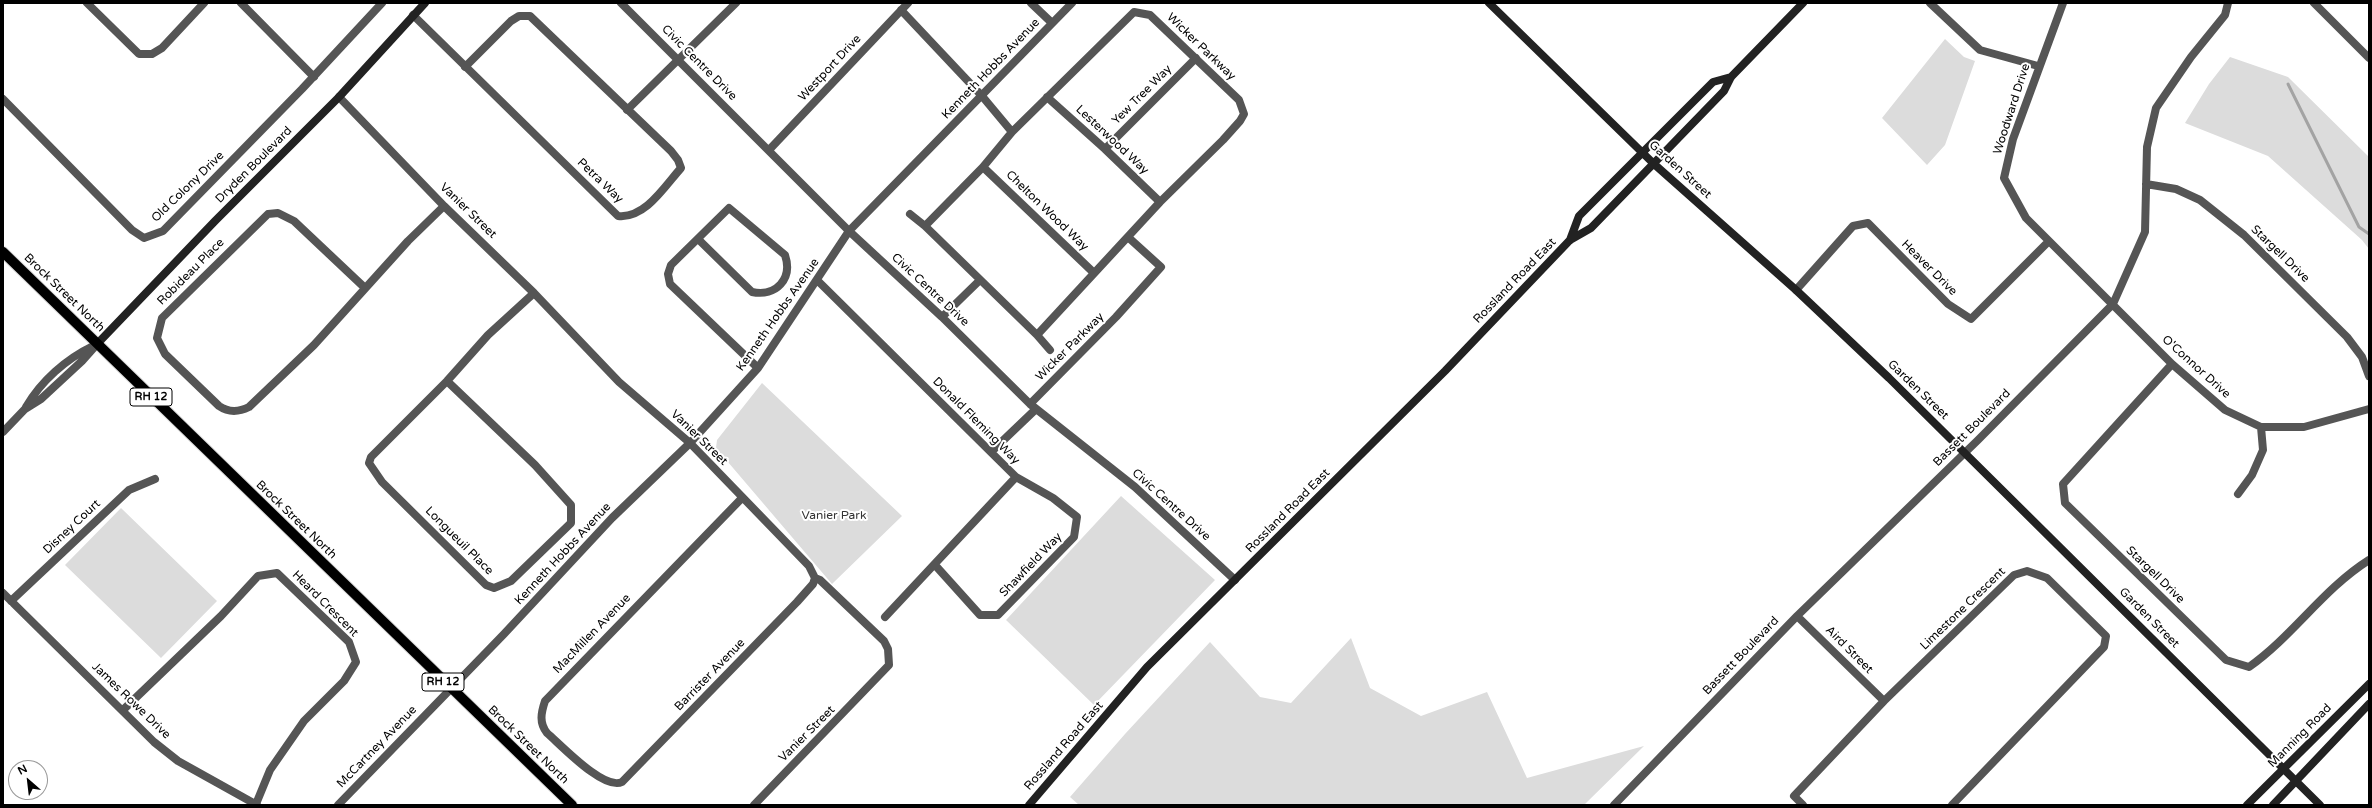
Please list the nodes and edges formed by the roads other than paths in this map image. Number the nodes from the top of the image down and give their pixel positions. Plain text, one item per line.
1 (87, 3) edge
2 (204, 3) edge
3 (241, 3) edge
4 (382, 3) edge
5 (425, 3) edge
6 (621, 3) edge
7 (736, 3) edge
8 (908, 3) edge
9 (1031, 3) edge
10 (1072, 3) edge
11 (1489, 3) edge
12 (1803, 3) edge
13 (1930, 3) edge
14 (2063, 3) edge
15 (2228, 3) edge
16 (2314, 3) edge
17 (901, 10) junction
18 (413, 16) junction
19 (1052, 23) junction
20 (1196, 58) junction
21 (2369, 58) edge
22 (679, 60) junction
23 (2038, 66) junction
24 (465, 67) junction
25 (314, 77) junction
26 (1731, 77) junction
27 (982, 96) junction
28 (339, 97) junction
29 (1047, 97) junction
30 (3, 98) edge
31 (627, 110) junction
32 (1012, 132) junction
33 (1105, 149) junction
34 (769, 150) junction
35 (1643, 154) junction
36 (1654, 164) junction
37 (983, 167) junction
38 (2146, 184) junction
39 (1160, 202) junction
40 (444, 206) junction
41 (910, 214) dead end
42 (925, 226) junction
43 (850, 231) junction
44 (1130, 238) junction
45 (698, 239) junction
46 (1570, 240) junction
47 (2048, 241) junction
48 (3, 252) edge
49 (1094, 273) junction
50 (980, 280) junction
51 (818, 281) junction
52 (365, 288) junction
53 (1796, 290) junction
54 (534, 293) junction
55 (2113, 304) junction
56 (942, 317) junction
57 (1038, 335) junction
58 (98, 343) junction
59 (1050, 350) dead end
60 (2172, 364) junction
61 (758, 368) junction
62 (2369, 376) edge
63 (448, 381) junction
64 (1033, 406) junction
65 (2369, 409) edge
66 (2261, 427) junction
67 (3, 432) edge
68 (690, 443) junction
69 (991, 452) junction
70 (1966, 452) junction
71 (1016, 477) junction
72 (155, 479) dead end
73 (2238, 494) dead end
74 (742, 498) junction
75 (2369, 560) edge
76 (935, 565) junction
77 (815, 578) junction
78 (1235, 580) junction
79 (3, 593) edge
80 (11, 601) junction
81 (1797, 616) junction
82 (885, 617) dead end
83 (2369, 684) edge
84 (450, 688) junction
85 (1884, 701) junction
86 (2369, 704) edge
87 (123, 710) junction
88 (2283, 769) junction
89 (2296, 781) junction
90 (617, 784) joint
91 (1617, 804) edge
92 (256, 805) edge
93 (338, 805) edge
94 (572, 805) edge
95 (754, 805) edge
96 (1028, 805) edge
97 (1803, 805) edge
98 (1952, 805) edge
99 (2247, 805) edge
100 (2273, 805) edge
101 (2320, 805) edge

1 - 2 street
3 - 25 street
4 - 25 street, Old Colony Drive
5 - 18 main road, Dryden Boulevard
6 - 22 street, Civic Centre Drive
7 - 22 street
8 - 17 street, Westport Drive
9 - 19 street
10 - 19 street, Kenneth Hobbs Avenue
11 - 35 main road, Garden Street
12 - 26 main road, Rossland Road East
13 - 23 street
14 - 23 street, Woodward Drive
15 - 38 street, Bassett Boulevard
16 - 21 street
17 - 27 street
17 - 34 street, Westport Drive
18 - 24 street, Petra Way
18 - 28 main road, Dryden Boulevard
19 - 27 street, Kenneth Hobbs Avenue
20 - 29 street, Wicker Parkway
20 - 33 street, Yew Tree Way
20 - 39 street, Wicker Parkway
22 - 31 street
22 - 34 street, Civic Centre Drive
23 - 47 street, Woodward Drive
24 - 31 street, Petra Way
24 - 31 street, Petra Way
25 - 30 street, Old Colony Drive
26 - 35 main road, Rossland Road East
26 - 36 main road, Rossland Road East
27 - 32 street
27 - 43 street, Kenneth Hobbs Avenue
28 - 40 street, Vanier Street
28 - 58 main road, Dryden Boulevard
29 - 32 street, Wicker Parkway
29 - 33 street, Lesterwood Way
32 - 37 street, Wicker Parkway
33 - 39 street, Lesterwood Way
34 - 43 street, Civic Centre Drive
35 - 36 main road, Garden Street
35 - 46 main road, Rossland Road East
36 - 46 main road, Rossland Road East
36 - 53 main road, Garden Street
37 - 42 street, Wicker Parkway
37 - 49 street, Chelton Wood Way
38 - 55 street, Bassett Boulevard
38 - 62 street, Stargell Drive
39 - 44 street, Wicker Parkway
40 - 52 street, Robideau Place
40 - 54 street, Vanier Street
41 - 42 street, Wicker Parkway
42 - 50 street, Wicker Parkway
43 - 51 street, Kenneth Hobbs Avenue
43 - 56 street, Civic Centre Drive
44 - 49 street, Wicker Parkway
44 - 64 street, Wicker Parkway
45 - 45 street
45 - 61 street
46 - 78 main road, Rossland Road East
47 - 53 street, Heaver Drive
47 - 55 street, Woodward Drive
48 - 58 main road, Brock Street North / RH 12
49 - 57 street, Wicker Parkway
50 - 56 street
50 - 57 street, Wicker Parkway
51 - 61 street, Kenneth Hobbs Avenue
51 - 69 street, Donald Fleming Way
52 - 52 street, Robideau Place
53 - 70 main road, Garden Street
54 - 63 street, Longueuil Place
54 - 68 street, Vanier Street
55 - 60 street, O'Connor Drive
55 - 70 street, Bassett Boulevard
56 - 64 street, Civic Centre Drive
57 - 59 street, Wicker Parkway
58 - 67 street
58 - 84 main road, Brock Street North / RH 12
60 - 66 street, O'Connor Drive
60 - 75 street, Stargell Drive
61 - 68 street, Kenneth Hobbs Avenue
63 - 63 street, Longueuil Place
64 - 69 street
64 - 78 street, Civic Centre Drive
65 - 66 street, O'Connor Drive
66 - 73 street
68 - 74 street, Vanier Street
68 - 84 street, Kenneth Hobbs Avenue
69 - 71 street, Donald Fleming Way
70 - 81 street, Bassett Boulevard
70 - 88 main road, Garden Street
71 - 76 street, Donald Fleming Way
71 - 76 street, Shawfield Way
72 - 80 street, Disney Court
74 - 77 street, Vanier Street
74 - 90 street, MacMillen Avenue
76 - 82 street, Donald Fleming Way
77 - 90 street, Barrister Avenue
77 - 95 street, Vanier Street
78 - 96 main road, Rossland Road East
79 - 80 street, James Rowe Drive
80 - 87 street, James Rowe Drive
81 - 85 street, Aird Street
81 - 91 street, Bassett Boulevard
83 - 88 main road, Manning Road
84 - 93 street, McCartney Avenue
84 - 94 main road, Brock Street North / RH 12
85 - 97 street, Limestone Crescent
85 - 98 street, Limestone Crescent
86 - 89 main road
87 - 92 street, James Rowe Drive
87 - 92 street, Heard Crescent
88 - 89 main road, Garden Street
88 - 99 main road, Manning Road
89 - 100 main road
89 - 101 main road, Garden Street

